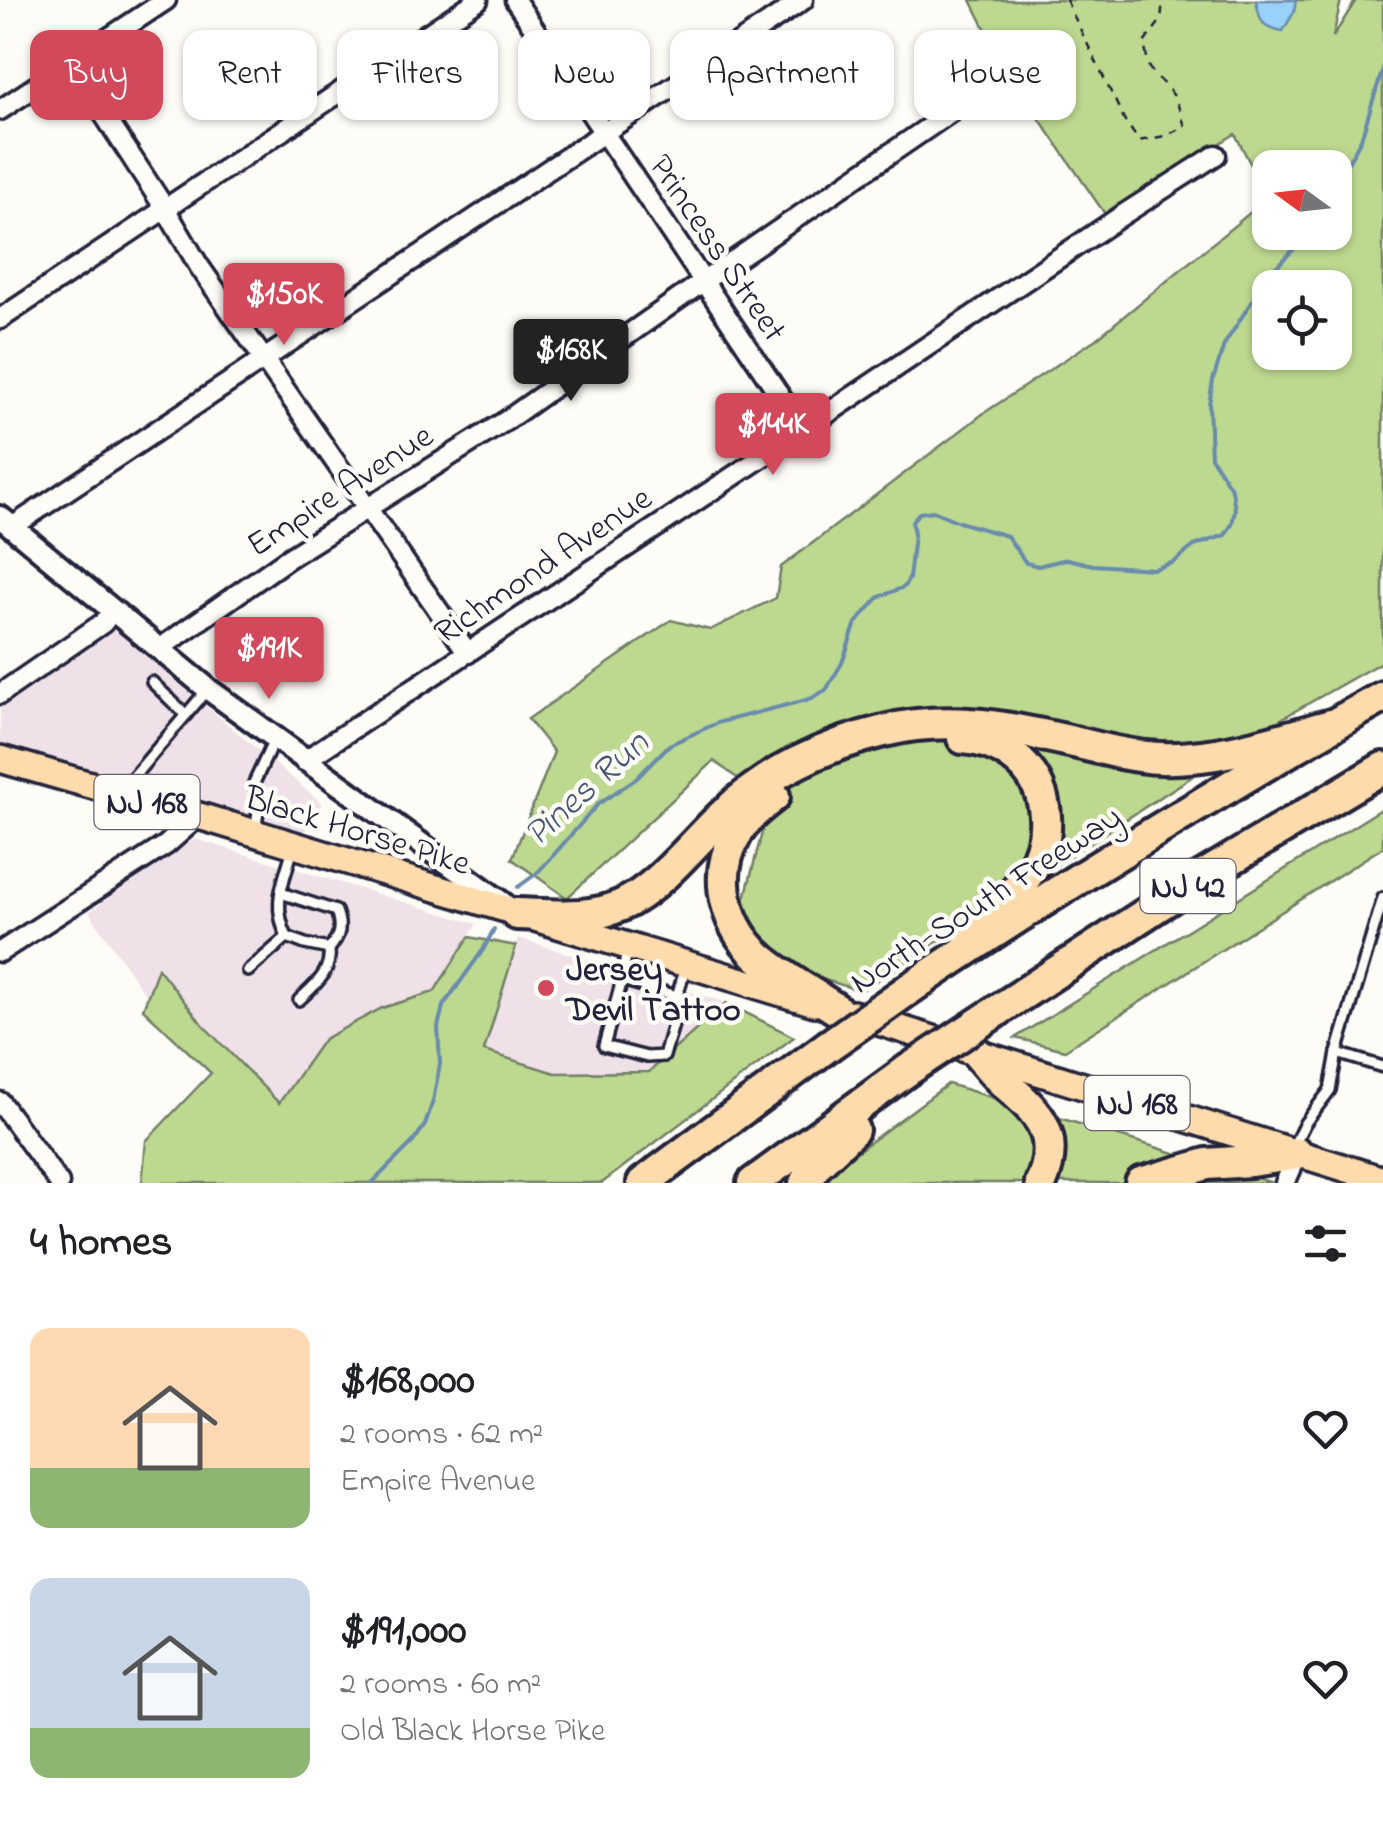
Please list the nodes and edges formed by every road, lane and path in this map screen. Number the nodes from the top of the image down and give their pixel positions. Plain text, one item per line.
1 (166, 0) edge
2 (478, 0) edge
3 (515, 0) edge
4 (803, 0) edge
5 (1066, 0) edge
6 (1164, 0) edge
7 (121, 30) edge
8 (30, 91) edge
9 (0, 110) edge
10 (107, 120) edge
11 (939, 120) edge
12 (602, 133) junction
13 (1216, 156) dead end
14 (166, 210) junction
15 (704, 281) junction
16 (0, 318) edge
17 (262, 359) junction
18 (803, 430) junction
19 (367, 508) junction
20 (6, 522) edge
21 (113, 610) junction
22 (159, 649) junction
23 (468, 653) junction
24 (152, 682) dead end
25 (208, 689) junction
26 (0, 694) edge
27 (1383, 697) edge
28 (186, 715) junction
29 (1331, 725) junction
30 (276, 738) junction
31 (0, 760) edge
32 (304, 761) junction
33 (1383, 768) edge
34 (119, 793) junction
35 (198, 816) junction
36 (255, 834) junction
37 (294, 846) junction
38 (281, 893) junction
39 (1383, 898) edge
40 (518, 914) junction
41 (288, 937) junction
42 (627, 946) junction
43 (329, 949) junction
44 (0, 952) edge
45 (964, 952) junction
46 (687, 964) junction
47 (248, 971) dead end
48 (622, 980) junction
49 (677, 996) junction
50 (299, 1000) dead end
51 (836, 1009) junction
52 (976, 1052) junction
53 (1337, 1054) junction
54 (1383, 1067) edge
55 (900, 1076) junction
56 (0, 1102) edge
57 (1294, 1153) junction
58 (1383, 1180) edge
59 (59, 1183) edge
60 (642, 1183) edge
61 (753, 1183) edge
62 (805, 1183) edge
63 (1041, 1183) edge
64 (1141, 1183) edge
65 (1284, 1183) edge

1 - 7 street
2 - 14 street
3 - 12 street, Princess Street
4 - 12 street
5 - 6 path
8 - 9 street
10 - 14 street
11 - 15 street, Empire Avenue
12 - 15 street, Princess Street
12 - 17 street
13 - 18 street, Richmond Avenue
14 - 16 street
14 - 17 street
15 - 18 street, Princess Street
15 - 19 street, Empire Avenue
17 - 19 street
17 - 20 street
18 - 23 street, Richmond Avenue
19 - 22 street, Empire Avenue
19 - 23 street
20 - 21 street
21 - 22 street
21 - 26 street
22 - 25 street
23 - 32 street, Richmond Avenue
24 - 28 lane
25 - 28 lane
25 - 30 street
27 - 29 highway, North-South Freeway / NJ 42
28 - 34 lane
29 - 40 highway
29 - 45 highway, North-South Freeway / NJ 42
30 - 32 street
30 - 36 lane
31 - 34 main road, Black Horse Pike / NJ 168
32 - 40 street
33 - 55 highway, NJ 42, bridge
34 - 35 main road, Black Horse Pike / NJ 168
35 - 36 main road, Black Horse Pike / NJ 168
35 - 44 street
36 - 37 main road, Black Horse Pike / NJ 168
37 - 38 lane
37 - 40 main road, Black Horse Pike / NJ 168
38 - 41 lane
38 - 43 lane
39 - 53 lane
40 - 42 main road, Black Horse Pike / NJ 168
41 - 43 lane
41 - 47 lane
42 - 46 main road, Black Horse Pike / NJ 168
42 - 48 lane
43 - 50 lane
45 - 51 highway
45 - 60 highway, North-South Freeway / NJ 42, bridge
46 - 49 lane
46 - 51 main road, Black Horse Pike / NJ 168
48 - 49 lane
48 - 49 lane
51 - 52 main road, Black Horse Pike / NJ 168
52 - 57 main road, Black Horse Pike / NJ 168
52 - 63 highway
53 - 54 lane
53 - 57 lane
55 - 61 highway, NJ 42
55 - 62 highway
56 - 59 street
57 - 58 main road, Black Horse Pike / NJ 168
57 - 64 highway
57 - 65 street

